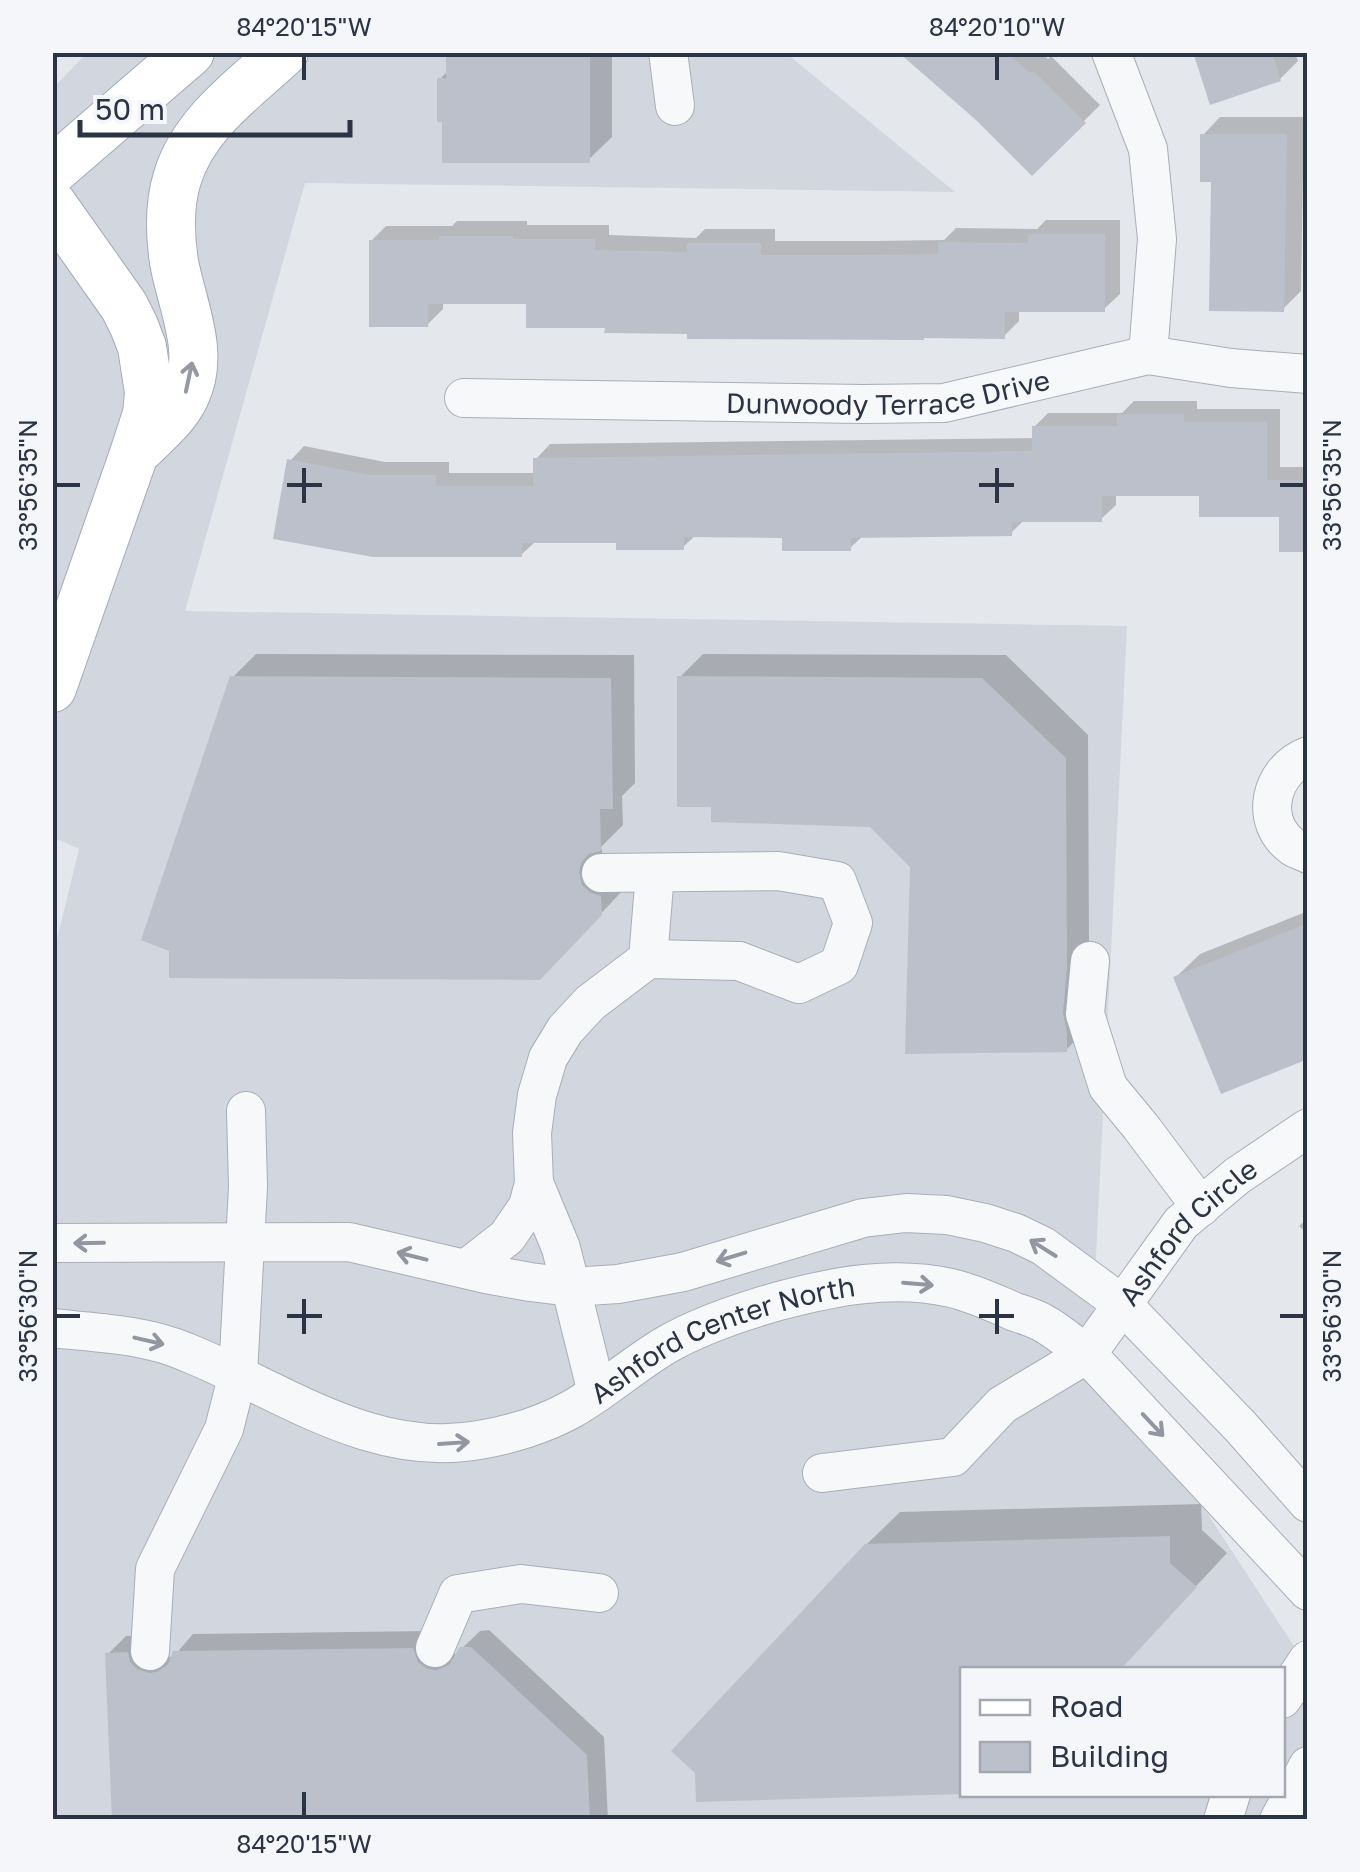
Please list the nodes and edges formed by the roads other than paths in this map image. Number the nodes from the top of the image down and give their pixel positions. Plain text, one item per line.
1 (190, 52) edge
2 (284, 52) edge
3 (668, 52) edge
4 (1110, 52) edge
5 (675, 106) dead end
6 (52, 171) edge
7 (52, 204) edge
8 (1148, 355) junction
9 (1308, 374) edge
10 (464, 398) dead end
11 (134, 454) junction
12 (52, 688) edge
13 (1308, 756) edge
14 (1308, 854) edge
15 (601, 873) dead end
16 (655, 873) junction
17 (648, 959) junction
18 (1090, 961) dead end
19 (246, 1111) dead end
20 (1308, 1128) edge
21 (534, 1183) junction
22 (1201, 1207) junction
23 (245, 1241) junction
24 (52, 1243) edge
25 (466, 1269) junction
26 (570, 1286) junction
27 (1122, 1304) junction
28 (52, 1328) edge
29 (1086, 1354) junction
30 (238, 1374) junction
31 (596, 1393) junction
32 (822, 1472) dead end
33 (1308, 1503) edge
34 (1308, 1591) edge
35 (599, 1593) dead end
36 (435, 1648) dead end
37 (150, 1652) dead end
38 (1308, 1660) edge
39 (1285, 1694) edge
40 (1308, 1766) edge
41 (1280, 1820) edge

1 - 6 main road
11 -> 2 main road
3 - 5 street
4 - 8 street
7 - 11 main road
8 - 9 street, Dunwoody Terrace Drive
8 - 10 street, Dunwoody Terrace Drive
11 - 12 main road
13 - 14 street
15 - 16 street
16 - 17 street
16 - 17 street
17 - 21 street
18 - 22 street
19 - 23 street
20 - 22 street, Ashford Circle
21 - 25 street
21 - 26 street
22 - 27 street, Ashford Circle
23 -> 24 street
25 -> 23 street
23 - 30 street
25 - 26 street
27 -> 26 street
26 - 31 street
27 - 29 street, Ashford Circle
27 - 33 street
28 -> 30 street, Ashford Center North
31 -> 29 street, Ashford Center North
29 - 32 street
29 -> 34 street, Ashford Center North
30 -> 31 street, Ashford Center North
30 - 37 street
35 - 36 street
38 - 39 street
40 - 41 street

